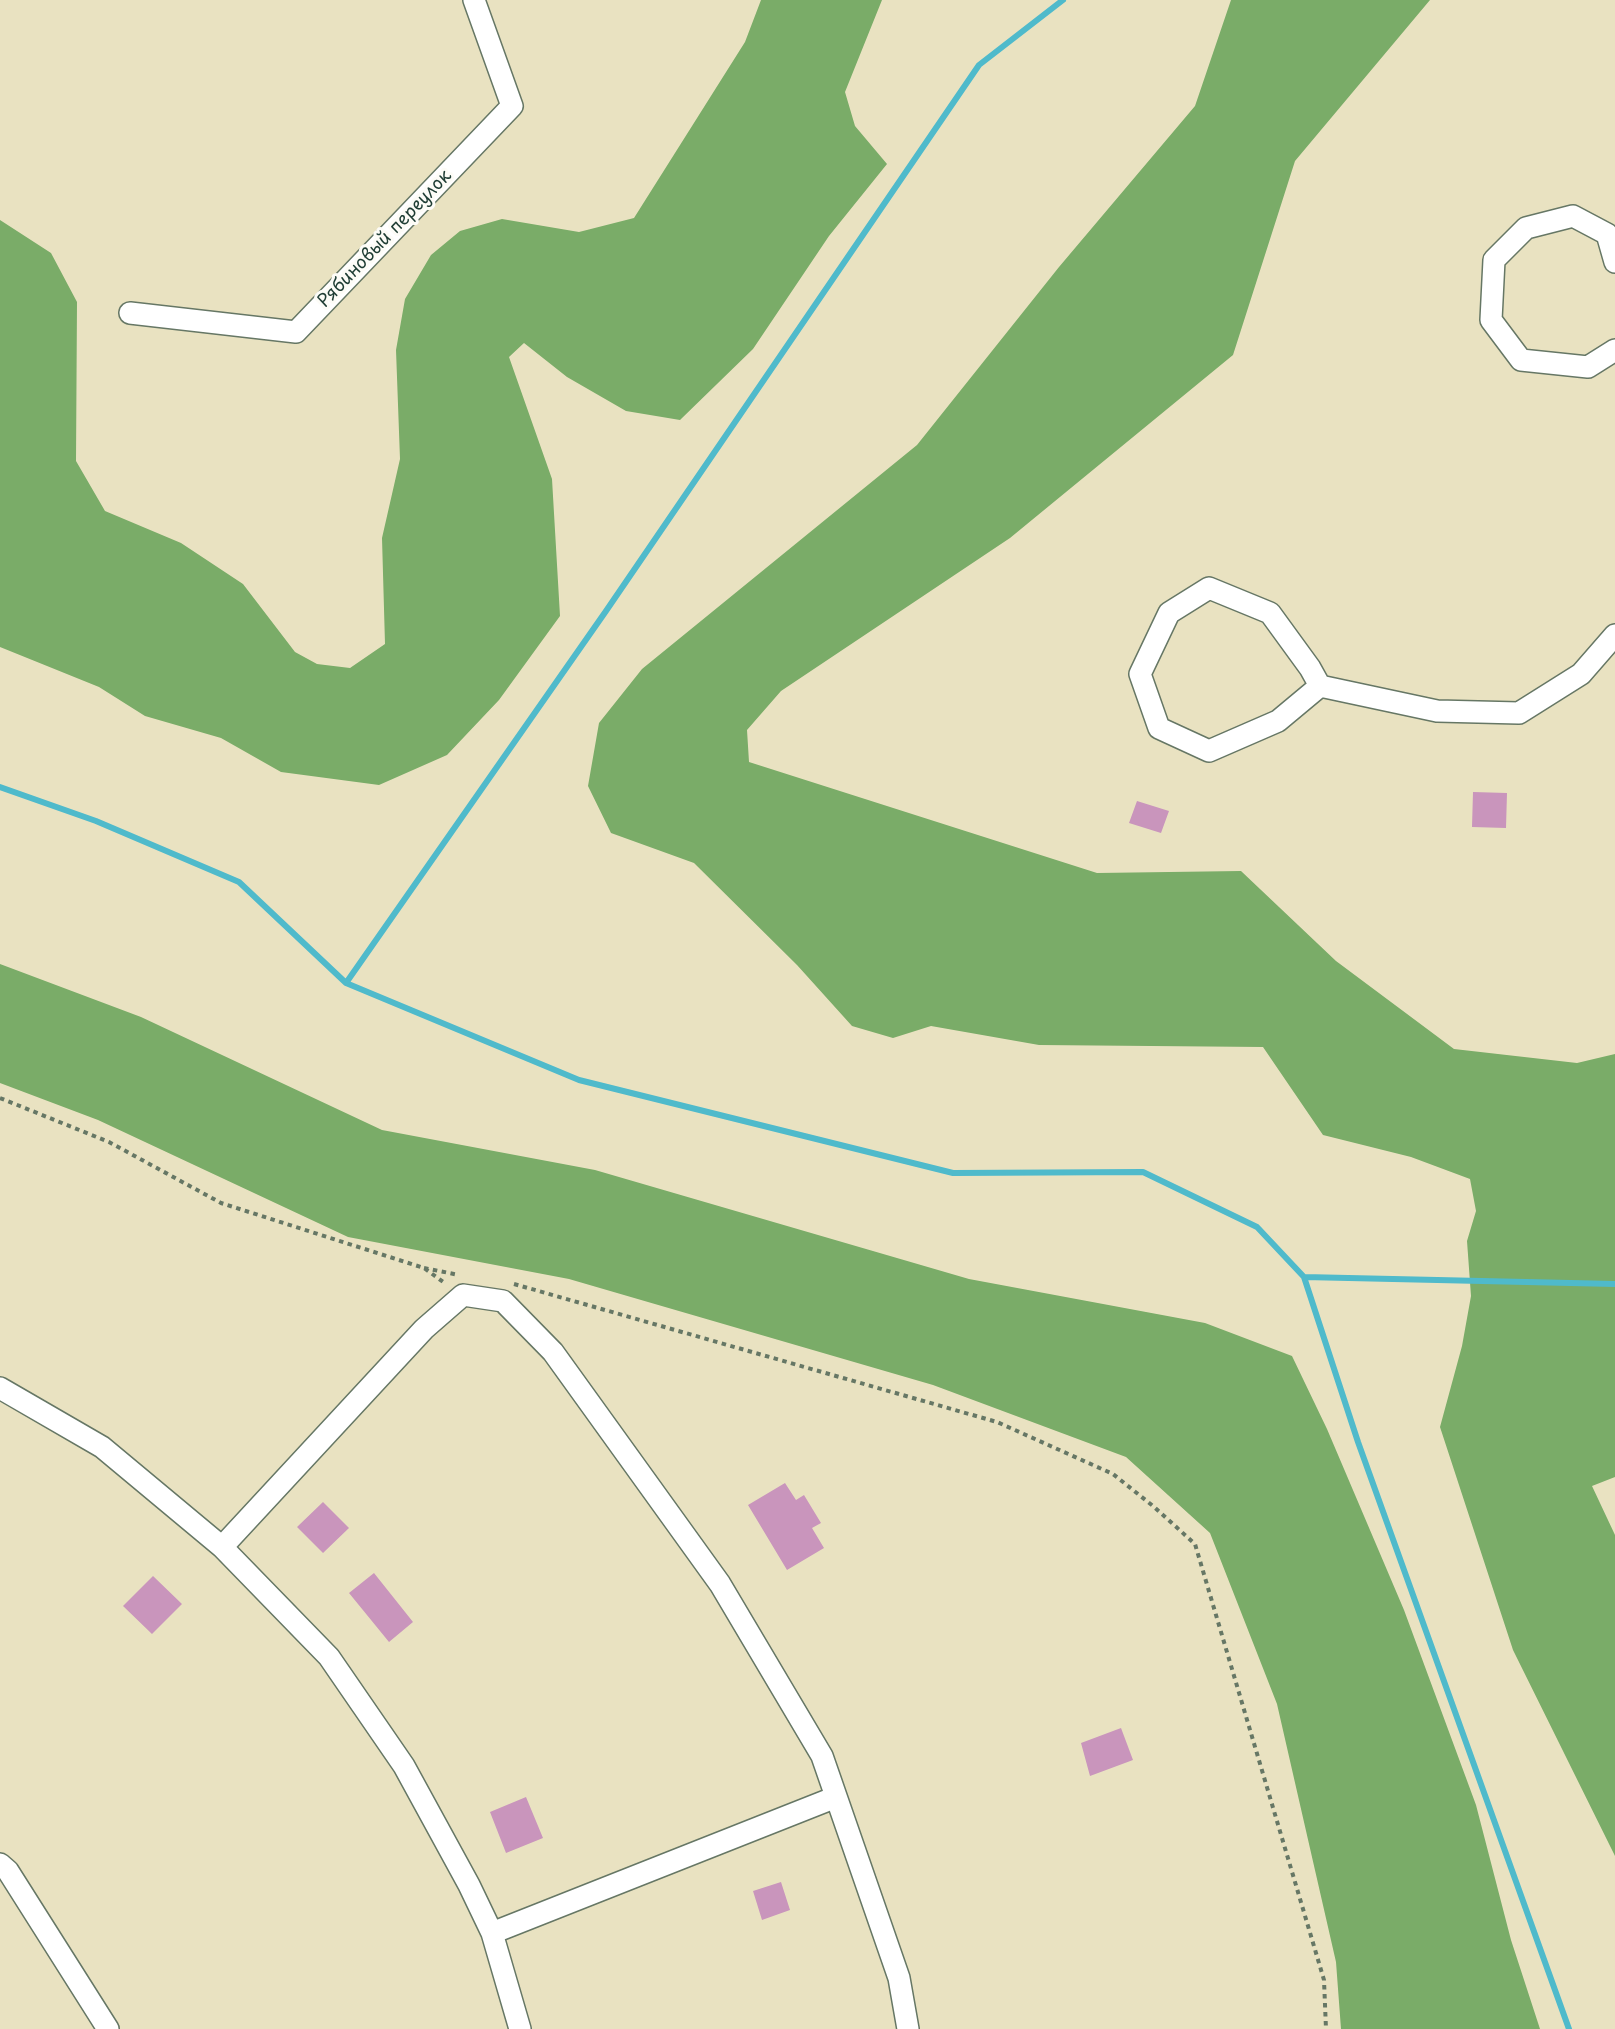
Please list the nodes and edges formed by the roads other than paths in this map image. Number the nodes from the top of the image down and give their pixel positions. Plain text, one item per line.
1 (474, 0) edge
2 (1615, 262) edge
3 (130, 313) dead end
4 (1615, 350) edge
5 (1615, 635) edge
6 (1320, 686) junction
7 (0, 1388) edge
8 (222, 1547) junction
9 (836, 1797) junction
10 (0, 1864) edge
11 (492, 1933) junction
12 (108, 2029) edge
13 (520, 2029) edge
14 (908, 2029) edge

1 - 3 street, Рябиновый переулок
2 - 4 street
5 - 6 street
6 - 6 street
7 - 8 street
8 - 9 street
8 - 11 street
9 - 11 street
9 - 14 street
10 - 12 street
11 - 13 street

